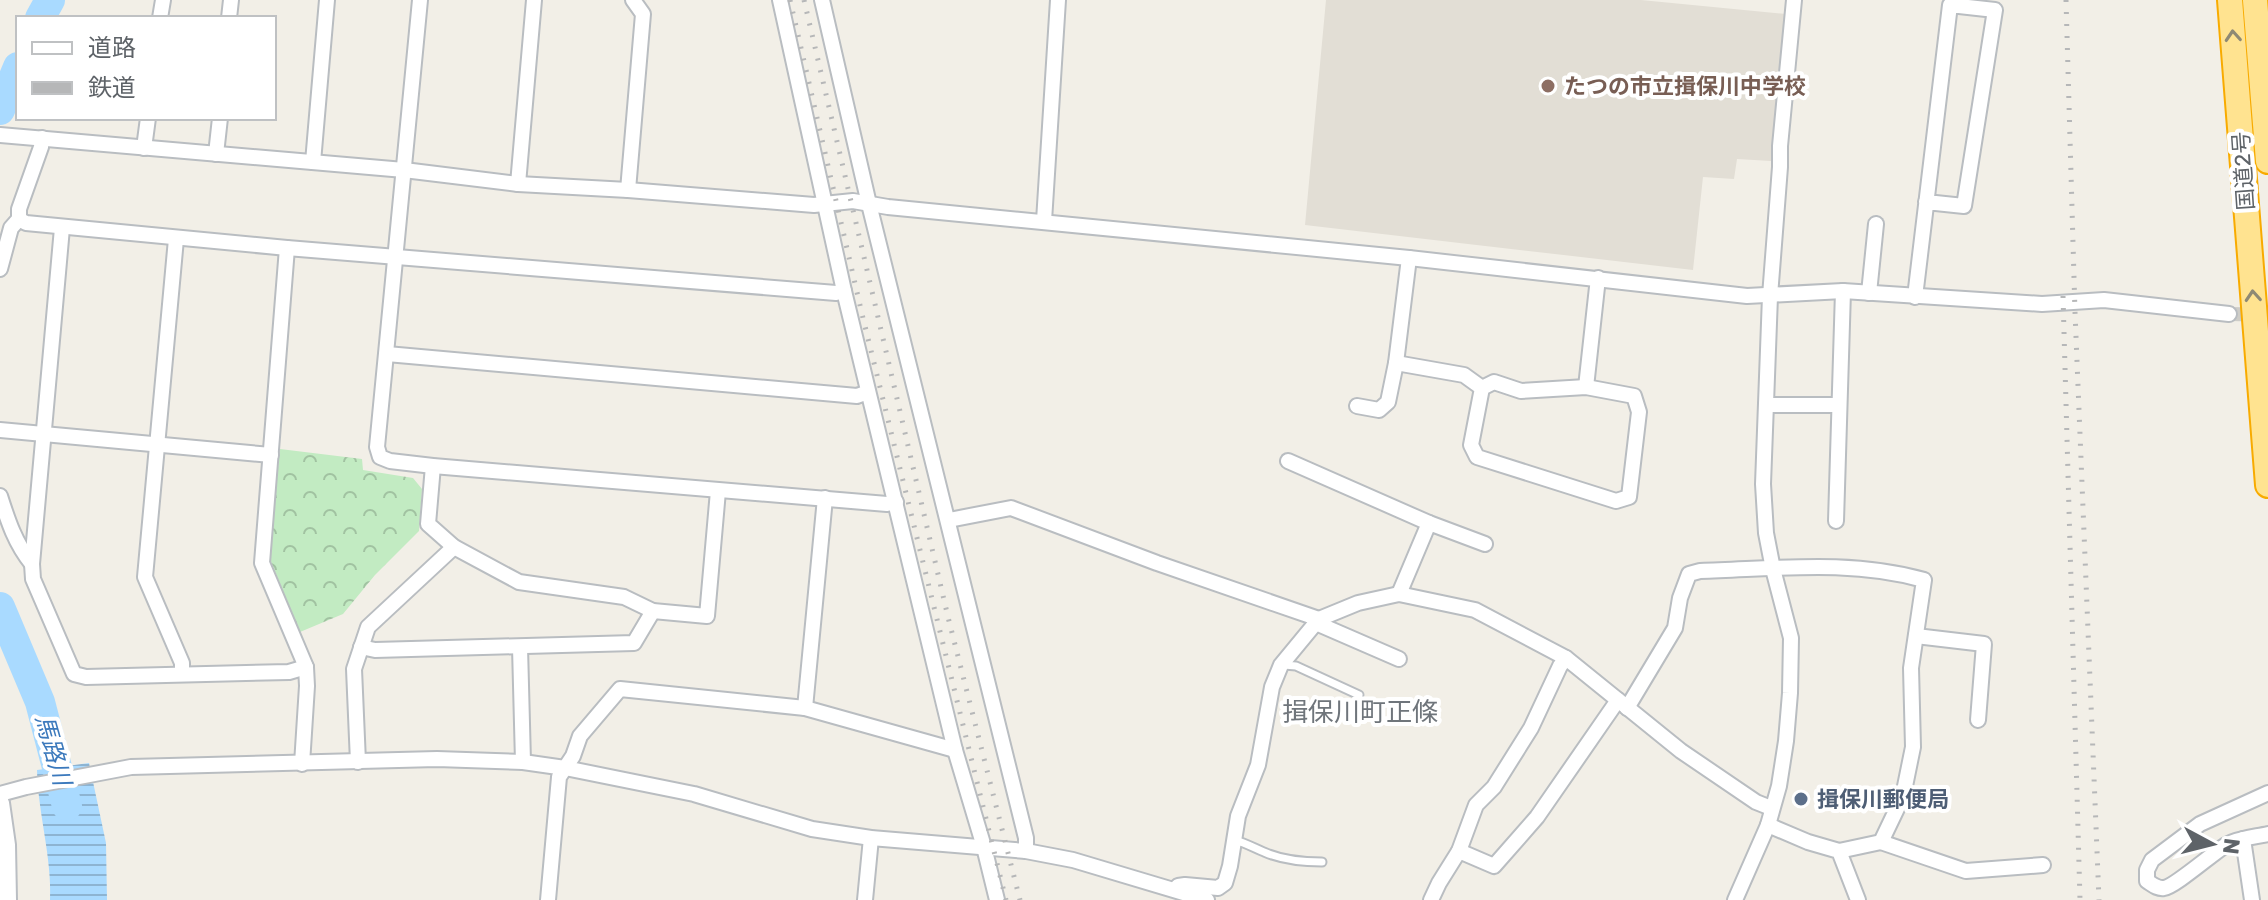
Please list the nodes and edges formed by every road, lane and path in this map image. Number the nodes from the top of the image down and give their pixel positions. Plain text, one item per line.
1 (327, 0) edge
2 (420, 0) edge
3 (534, 0) edge
4 (633, 0) edge
5 (780, 0) edge
6 (822, 0) edge
7 (1058, 0) edge
8 (1794, 0) edge
9 (2230, 0) edge
10 (2255, 0) edge
11 (2264, 73) edge
12 (148, 120) edge
13 (220, 120) edge
14 (0, 135) edge
15 (36, 138) junction
16 (144, 148) junction
17 (216, 154) junction
18 (2268, 161) edge
19 (313, 162) junction
20 (404, 170) junction
21 (518, 184) junction
22 (628, 190) junction
23 (1926, 202) junction
24 (869, 204) junction
25 (824, 205) junction
26 (19, 219) junction
27 (1044, 221) junction
28 (1876, 224) dead end
29 (62, 228) junction
30 (176, 239) junction
31 (287, 248) junction
32 (396, 256) junction
33 (1409, 258) junction
34 (0, 269) edge
35 (1598, 278) junction
36 (844, 291) junction
37 (1843, 291) junction
38 (1869, 293) junction
39 (1770, 296) junction
40 (1915, 297) junction
41 (2229, 314) tunnel mouth
42 (387, 354) junction
43 (1396, 363) junction
44 (1586, 387) junction
45 (1482, 388) junction
46 (868, 392) junction
47 (1766, 405) junction
48 (1839, 405) junction
49 (1357, 406) dead end
50 (0, 430) edge
51 (45, 434) junction
52 (157, 443) junction
53 (271, 455) junction
54 (1288, 461) dead end
55 (433, 466) junction
56 (2268, 485) edge
57 (718, 491) junction
58 (0, 496) edge
59 (825, 498) junction
60 (896, 502) junction
61 (949, 520) junction
62 (1836, 521) dead end
63 (1429, 523) junction
64 (1485, 544) dead end
65 (454, 547) junction
66 (32, 564) junction
67 (1773, 569) junction
68 (1399, 594) junction
69 (653, 611) junction
70 (1318, 621) junction
71 (1916, 636) junction
72 (361, 647) junction
73 (520, 647) junction
74 (1566, 658) junction
75 (1399, 659) dead end
76 (1281, 665) junction
77 (306, 667) junction
78 (182, 674) junction
79 (1359, 695) dead end
80 (1622, 704) junction
81 (805, 708) junction
82 (1978, 720) dead end
83 (955, 750) junction
84 (358, 762) junction
85 (523, 762) junction
86 (302, 764) junction
87 (565, 768) junction
88 (2268, 793) edge
89 (0, 794) edge
90 (0, 803) edge
91 (1771, 808) junction
92 (1768, 825) junction
93 (2268, 834) edge
94 (871, 838) junction
95 (2243, 839) junction
96 (1234, 840) junction
97 (1881, 842) junction
98 (984, 847) junction
99 (1026, 851) junction
100 (1459, 851) junction
101 (1839, 851) junction
102 (1322, 862) dead end
103 (2043, 865) dead end
104 (1170, 888) junction
105 (7, 900) edge
106 (548, 900) edge
107 (865, 900) edge
108 (997, 900) edge
109 (1207, 900) edge
110 (1431, 900) edge
111 (1735, 900) edge
112 (1858, 900) edge
113 (2252, 900) edge

1 - 19 street
2 - 20 street
3 - 21 street
4 - 22 street
5 - 25 street
6 - 24 street
7 - 27 street
8 - 39 street
56 -> 9 highway, 国道2号
10 - 11 highway, 国道2号
11 - 18 highway, 国道2号
12 - 16 street
13 - 17 street
14 - 15 street
15 - 16 street
15 - 26 street
16 - 17 street
17 - 19 street
19 - 20 street
20 - 21 street
20 - 32 street
21 - 22 street
22 - 25 street
23 - 23 street
23 - 40 street
24 - 25 street
24 - 27 street
24 - 61 street
25 - 36 street
26 - 29 street
26 - 34 street
27 - 33 street
28 - 38 street
29 - 30 street
29 - 51 street
30 - 31 street
30 - 52 street
31 - 32 street
31 - 53 street
32 - 36 street
32 - 42 street
33 - 35 street
33 - 43 street
35 - 39 street
35 - 44 street
36 - 46 street
37 - 38 street
37 - 39 street
37 - 48 street
38 - 40 street
39 - 47 street
40 - 41 street
42 - 46 street
42 - 55 street
43 - 45 street
43 - 49 street
44 - 45 street
44 - 45 street
46 - 60 street
47 - 48 street
47 - 67 street
48 - 62 street
50 - 51 street
51 - 52 street
51 - 66 street
52 - 53 street
52 - 78 street
53 - 77 street
54 - 63 street
55 - 57 street
55 - 65 street
57 - 59 street
57 - 69 street
58 - 66 street
59 - 60 street
59 - 81 street
60 - 83 street
61 - 70 street
61 - 99 street
63 - 64 street
63 - 68 street
65 - 69 street
65 - 72 street
66 - 78 street
67 - 71 street
67 - 80 street
67 - 91 street
68 - 70 street
68 - 74 street
69 - 73 street
70 - 75 street
70 - 76 street
71 - 82 street
71 - 97 street
72 - 73 street
72 - 84 street
73 - 85 street
74 - 80 street
74 - 100 street
76 - 79 lane
76 - 96 street
77 - 78 street
77 - 86 street
80 - 91 street
80 - 100 street
81 - 83 street
81 - 87 street
83 - 98 street
84 - 85 street
84 - 86 street
85 - 87 street
86 - 89 street
87 - 94 street
87 - 106 street
88 - 95 street
90 - 105 main road
91 - 92 street
92 - 101 street
92 - 111 street
93 - 95 street
94 - 98 street
94 - 107 street
95 - 113 street
96 - 102 lane
96 - 104 street
97 - 101 street
97 - 103 street
98 - 99 street
98 - 108 street
99 - 104 street
100 - 110 street
101 - 112 street
104 - 109 street

